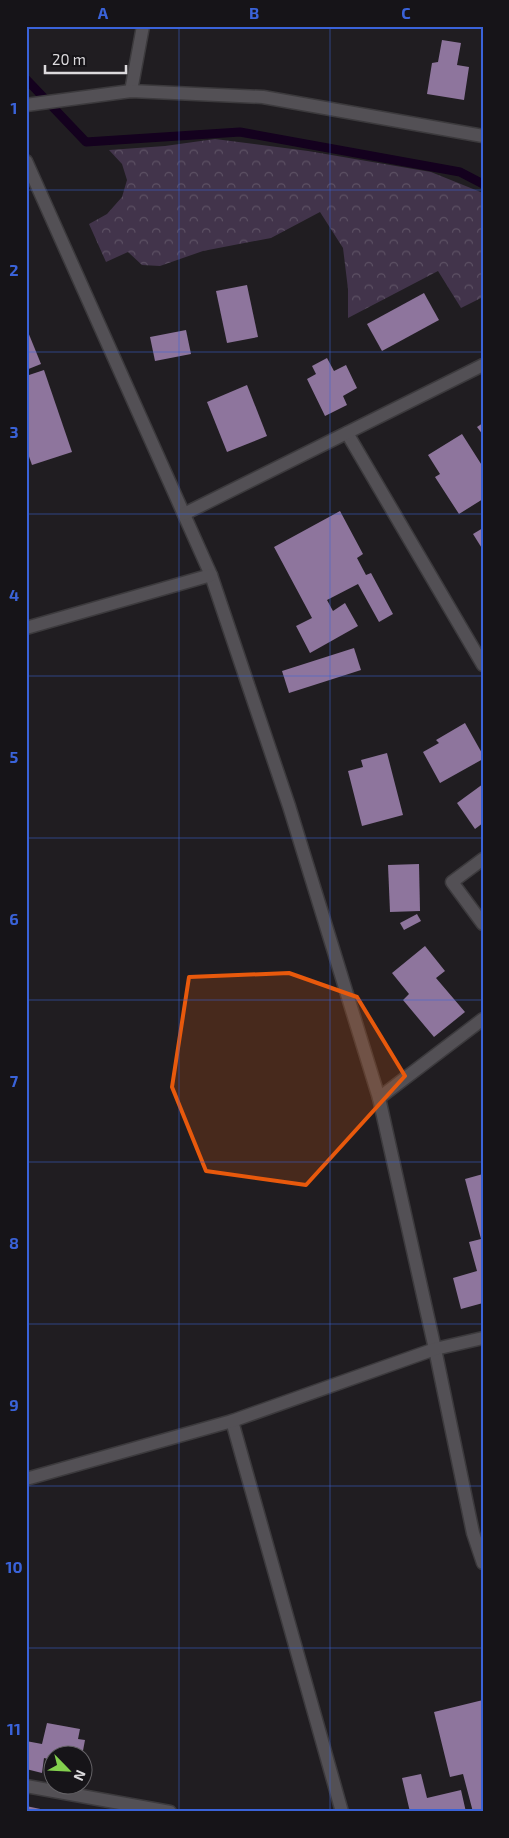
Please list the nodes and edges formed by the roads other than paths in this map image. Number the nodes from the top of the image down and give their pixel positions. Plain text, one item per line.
1 (143, 26) edge
2 (131, 91) junction
3 (26, 105) edge
4 (483, 136) edge
5 (26, 161) edge
6 (483, 365) edge
7 (346, 433) junction
8 (184, 514) junction
9 (211, 575) junction
10 (26, 628) edge
11 (483, 666) edge
12 (483, 860) edge
13 (483, 924) edge
14 (483, 1019) edge
15 (379, 1098) junction
16 (483, 1338) edge
17 (435, 1349) junction
18 (232, 1421) junction
19 (26, 1479) edge
20 (483, 1563) edge
21 (26, 1786) edge
22 (170, 1812) edge
23 (342, 1812) edge

1 - 2 street
2 - 3 street
2 - 4 street
5 - 8 street
6 - 7 street
7 - 8 street
7 - 11 street
8 - 9 street
9 - 10 street
9 - 15 street
12 - 13 street
14 - 15 street
15 - 17 street
16 - 17 street
17 - 18 street
17 - 20 street
18 - 19 street
18 - 23 street
21 - 22 street

